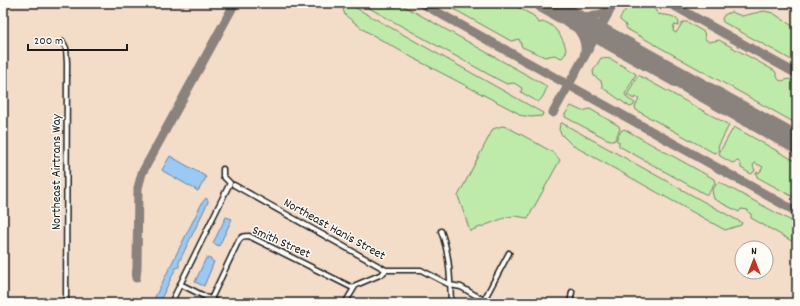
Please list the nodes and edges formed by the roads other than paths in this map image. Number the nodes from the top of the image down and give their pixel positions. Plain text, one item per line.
1 (63, 42) dead end
2 (223, 169) dead end
3 (234, 186) dead end
4 (441, 231) dead end
5 (509, 253) dead end
6 (386, 270) junction
7 (180, 284) junction
8 (450, 285) junction
9 (353, 288) junction
10 (572, 292) dead end
11 (211, 299) junction
12 (484, 300) junction
13 (66, 303) edge
14 (171, 303) edge
15 (218, 303) edge
16 (346, 303) edge
17 (451, 303) edge
18 (489, 303) edge
19 (570, 303) edge

1 - 13 street, Northeast Airtrans Way
2 - 7 street
3 - 6 street, Northeast Hanis Street
4 - 8 street
5 - 12 street
6 - 8 street, Northeast Hanis Street
6 - 9 street
7 - 11 street
7 - 14 street
8 - 12 street, Northeast Hanis Street
8 - 17 street
9 - 11 street, Smith Street
9 - 16 street
10 - 19 street
11 - 15 street
12 - 18 street, Northeast Hanis Street

